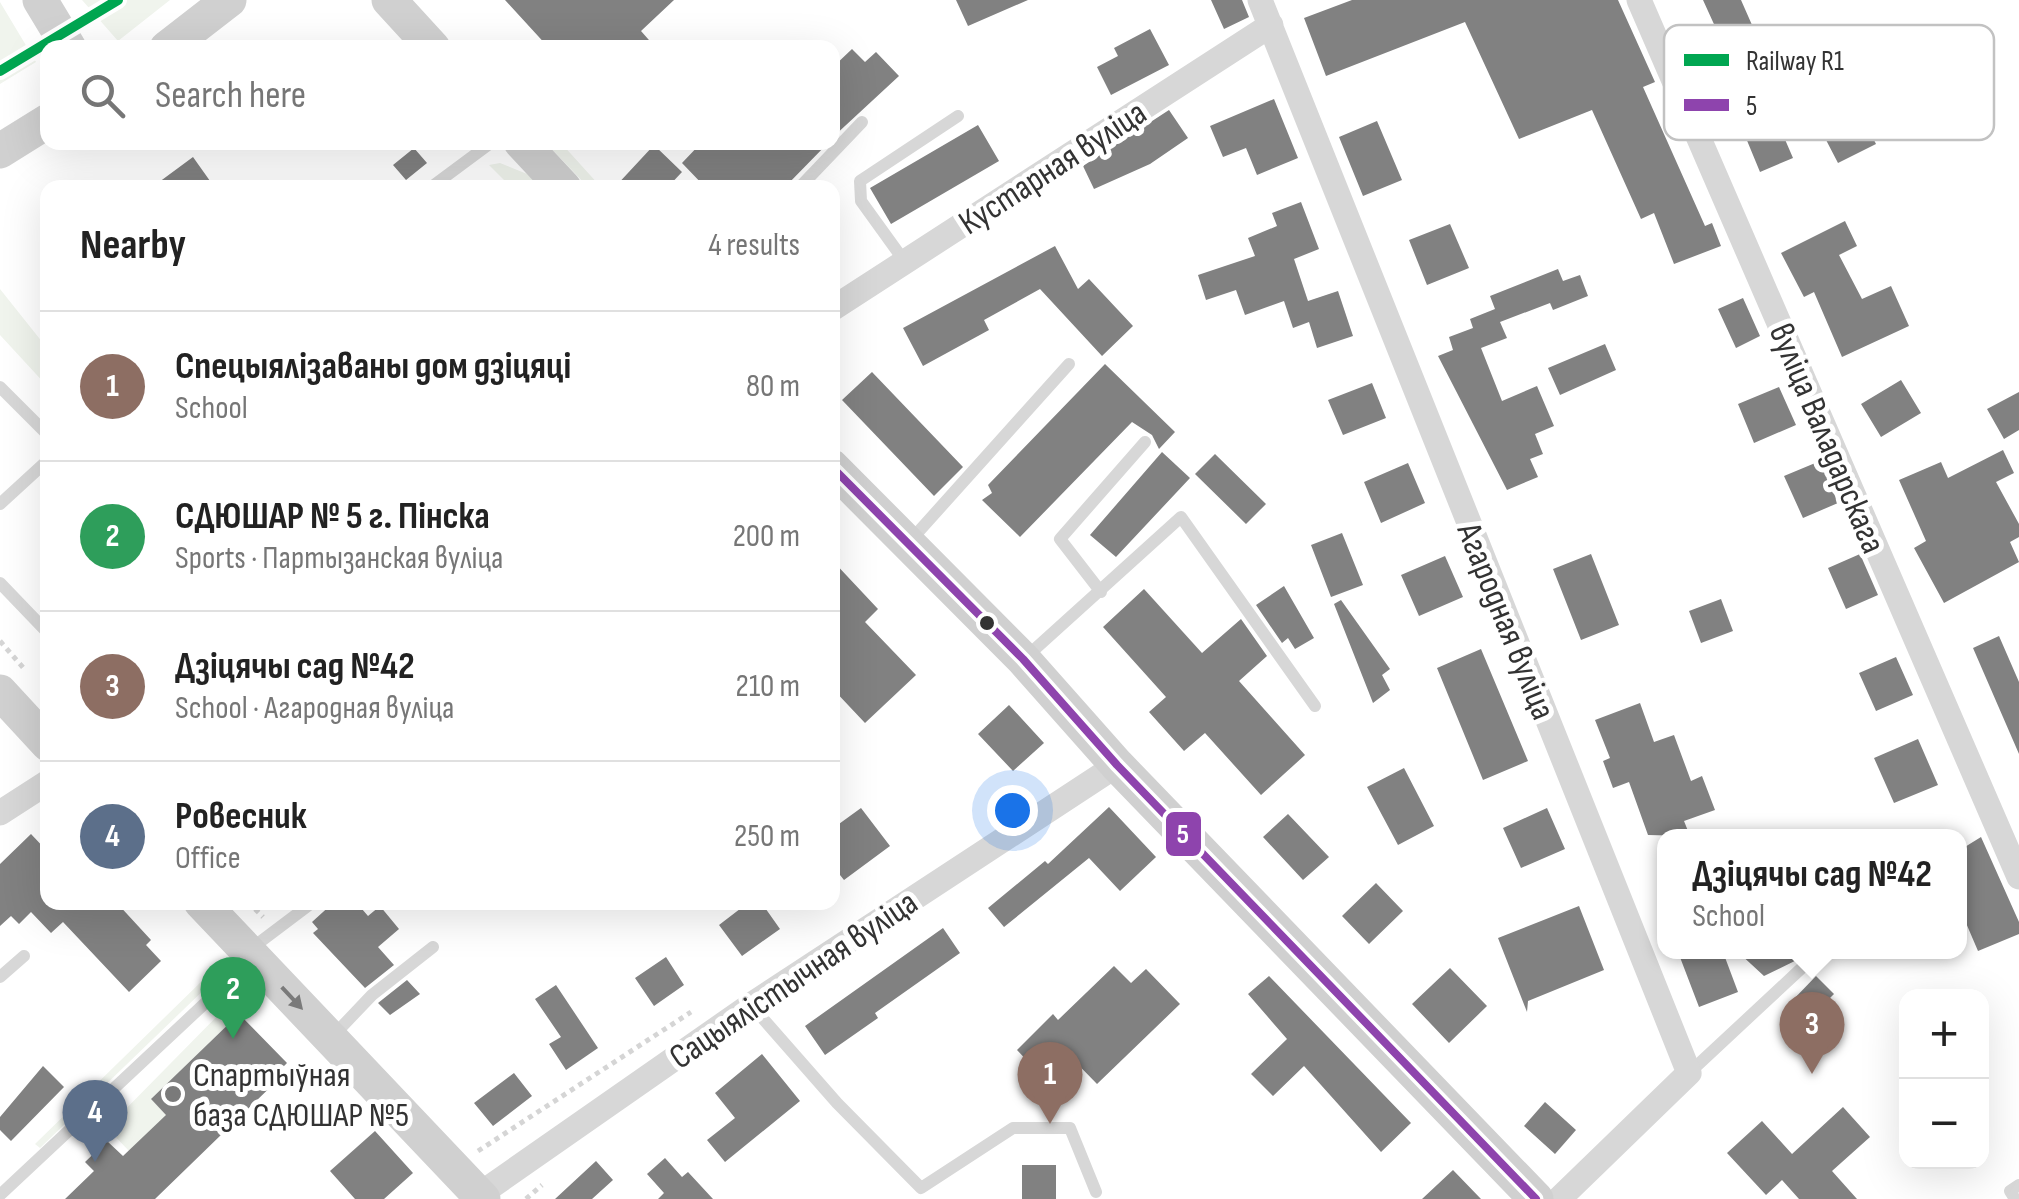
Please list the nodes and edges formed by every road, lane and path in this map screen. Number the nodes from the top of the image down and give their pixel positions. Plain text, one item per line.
1 (40, 0) edge
2 (229, 0) edge
3 (389, 0) edge
4 (1260, 0) edge
5 (1638, 0) edge
6 (1271, 25) junction
7 (64, 40) edge
8 (177, 40) edge
9 (426, 40) edge
10 (1664, 60) edge
11 (958, 116) dead end
12 (862, 122) dead end
13 (40, 126) edge
14 (1699, 140) edge
15 (840, 145) edge
16 (481, 150) edge
17 (528, 150) edge
18 (835, 150) edge
19 (0, 151) edge
20 (441, 180) edge
21 (557, 180) edge
22 (807, 180) edge
23 (904, 262) junction
24 (840, 304) edge
25 (1069, 364) dead end
26 (0, 387) edge
27 (40, 427) edge
28 (1145, 442) dead end
29 (40, 466) edge
30 (840, 475) edge
31 (3, 496) edge
32 (909, 542) junction
33 (0, 582) edge
34 (1101, 592) junction
35 (40, 624) edge
36 (0, 642) edge
37 (1023, 660) junction
38 (36, 682) dead end
39 (0, 692) edge
40 (1315, 706) dead end
41 (40, 735) edge
42 (1117, 765) junction
43 (40, 787) edge
44 (0, 813) edge
45 (2019, 876) edge
46 (209, 910) edge
47 (299, 910) edge
48 (433, 946) dead end
49 (248, 951) junction
50 (24, 956) dead end
51 (1806, 964) dead end
52 (0, 977) edge
53 (750, 1005) junction
54 (330, 1039) junction
55 (1689, 1073) junction
56 (2019, 1185) edge
57 (1096, 1192) dead end
58 (0, 1195) edge
59 (479, 1197) edge
60 (1536, 1199) edge
61 (1559, 1199) edge
62 (2015, 1199) edge

1 - 7 main road
2 - 8 main road
3 - 9 main road
4 - 6 street, Агародная вуліца
5 - 10 street, вуліца Валадарскага
6 - 23 street, Кустарная вуліца
6 - 55 street, Агародная вуліца
11 - 23 lane
12 - 15 lane
13 - 19 main road
14 - 45 street, вуліца Валадарскага
16 - 20 lane
17 - 21 main road
18 - 22 lane
23 - 24 street, Кустарная вуліца
25 - 32 lane
26 - 27 lane
28 - 34 lane
29 - 31 lane
30 - 32 main road
32 - 37 main road
33 - 35 lane
34 - 37 lane
34 - 40 lane
36 - 38 path
37 - 42 main road
39 - 41 main road
42 - 53 street, Сацыялістычная вуліца
42 - 60 main road
43 - 44 street
46 - 49 main road
47 - 49 lane
48 - 54 lane
49 -> 54 main road
49 - 58 lane
50 - 52 lane
51 - 55 lane
53 - 57 lane
53 - 59 street, Сацыялістычная вуліца
54 - 59 main road
55 - 61 street
56 - 62 lane

